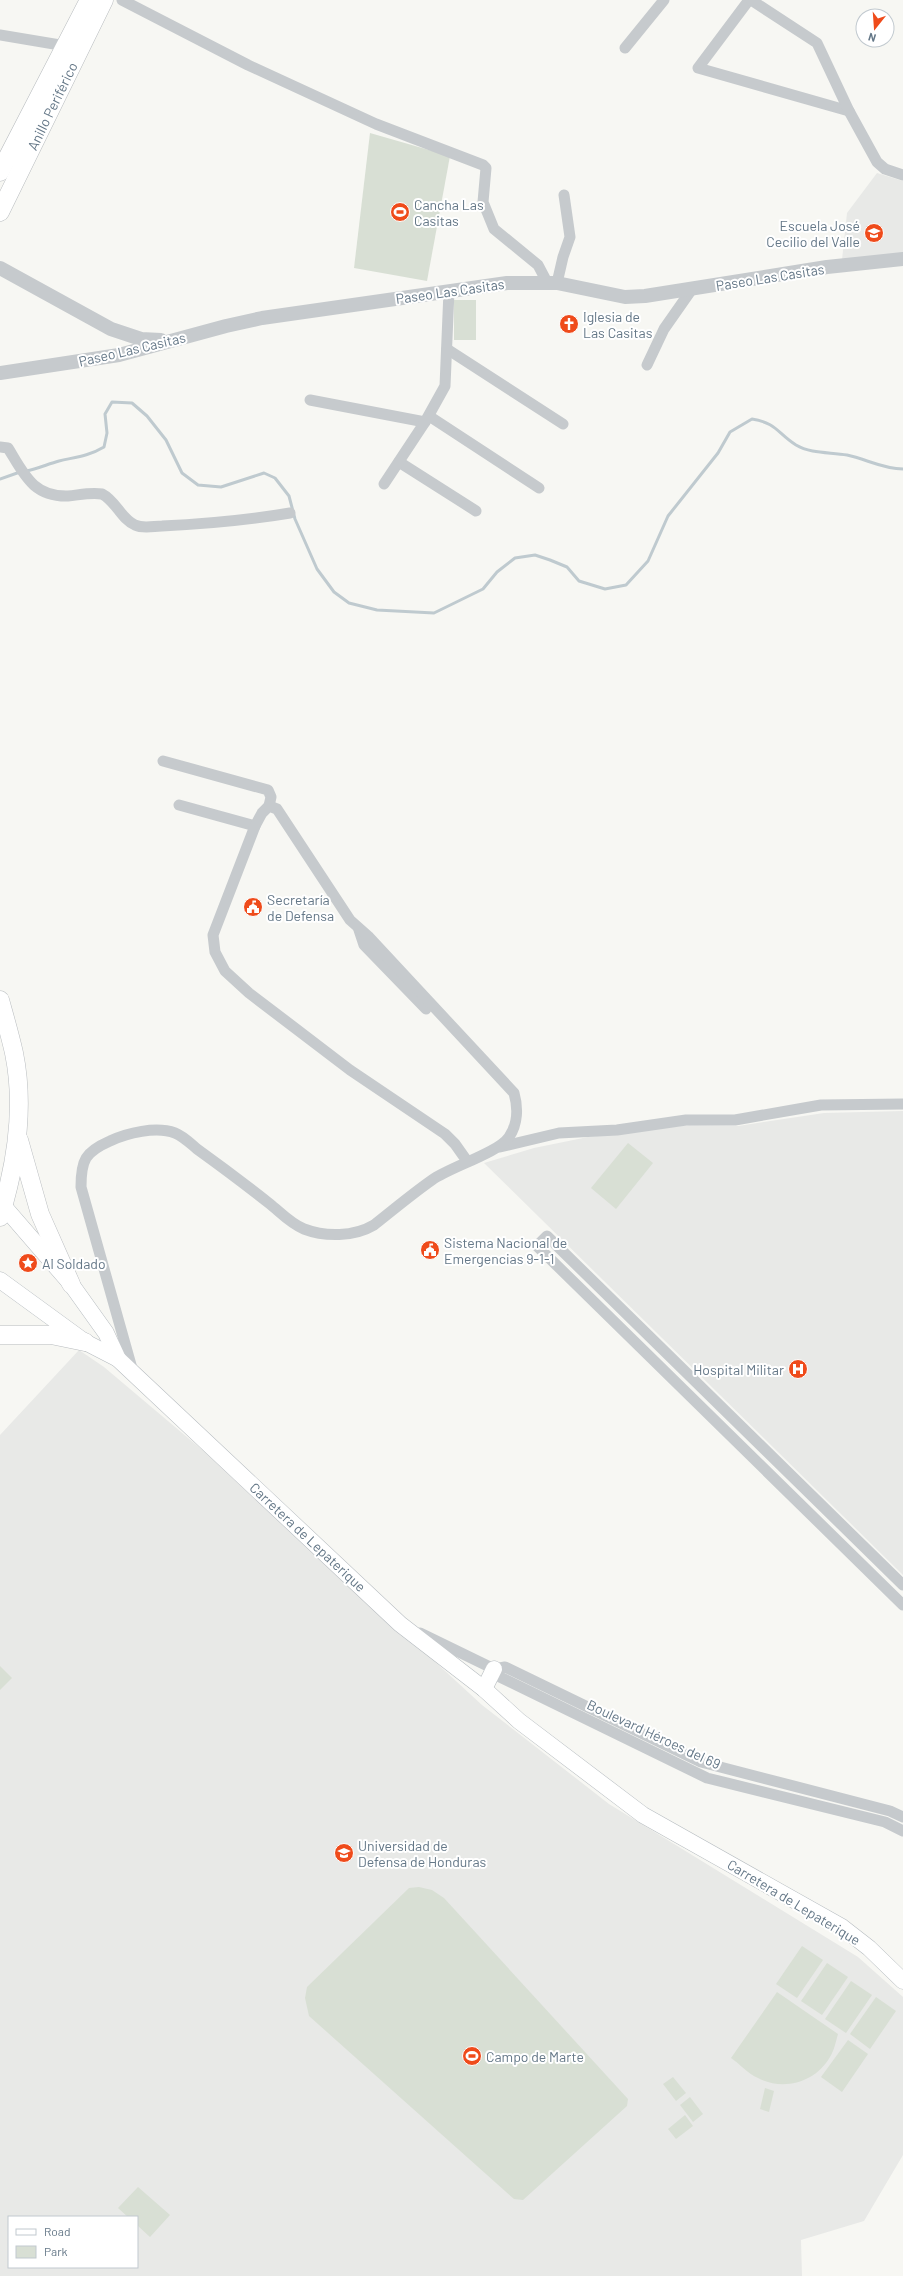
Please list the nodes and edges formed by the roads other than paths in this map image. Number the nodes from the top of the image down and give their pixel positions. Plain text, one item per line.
1 (89, 0) edge
2 (104, 0) edge
3 (122, 0) edge
4 (664, 0) edge
5 (750, 0) edge
6 (765, 4) edge
7 (0, 35) edge
8 (66, 46) junction
9 (625, 48) dead end
10 (849, 111) junction
11 (0, 172) edge
12 (903, 175) edge
13 (564, 195) dead end
14 (0, 212) edge
15 (903, 259) edge
16 (0, 268) edge
17 (552, 284) junction
18 (692, 289) junction
19 (449, 291) junction
20 (111, 329) junction
21 (176, 340) junction
22 (447, 350) junction
23 (119, 355) junction
24 (647, 365) dead end
25 (0, 373) edge
26 (310, 400) dead end
27 (427, 419) junction
28 (563, 424) dead end
29 (0, 446) edge
30 (399, 462) junction
31 (384, 484) dead end
32 (539, 488) dead end
33 (476, 511) dead end
34 (290, 513) dead end
35 (163, 761) dead end
36 (179, 805) dead end
37 (269, 806) junction
38 (255, 826) junction
39 (0, 1000) edge
40 (903, 1104) edge
41 (18, 1135) junction
42 (496, 1148) junction
43 (467, 1161) junction
44 (1, 1208) edge
45 (0, 1280) edge
46 (71, 1284) junction
47 (0, 1336) edge
48 (85, 1342) junction
49 (118, 1359) junction
50 (134, 1374) junction
51 (903, 1585) edge
52 (903, 1605) edge
53 (400, 1624) junction
54 (494, 1669) junction
55 (484, 1689) junction
56 (903, 1818) edge
57 (903, 1831) edge
58 (903, 1981) edge

1 - 8 highway, Anillo Periférico
2 - 14 highway, Anillo Periférico
3 - 17 street
4 - 9 street
5 - 6 street
5 - 10 street
6 - 10 street
7 - 8 street
8 - 11 highway, Anillo Periférico
10 - 12 street
13 - 17 street
15 - 18 street, Paseo Las Casitas
16 - 20 street
17 - 18 street, Paseo Las Casitas
17 - 19 street, Paseo Las Casitas
18 - 24 street
19 - 21 street, Paseo Las Casitas
19 - 22 street
20 - 21 street
20 - 23 street
21 - 23 street, Paseo Las Casitas
22 - 27 street
22 - 28 street
23 - 25 street, Paseo Las Casitas
26 - 27 street
27 - 30 street
27 - 32 street
29 - 34 street
30 - 31 street
30 - 33 street
35 - 37 street
36 - 38 street
37 - 38 street
37 - 42 street
38 - 43 street
39 - 41 highway
40 - 42 street
41 - 44 highway
41 - 46 highway
42 - 43 street
43 - 50 street
44 - 46 main road, Carretera de Lepaterique
45 - 48 main road, Carretera de Lepaterique
46 - 49 main road, Carretera de Lepaterique
47 - 48 highway
48 - 49 main road, Carretera de Lepaterique
49 - 50 main road, Carretera de Lepaterique
50 - 53 main road, Carretera de Lepaterique
51 - 52 street
53 - 54 street, Boulevard Héroes del 69
53 - 55 main road, Carretera de Lepaterique
54 - 55 main road
54 - 56 street, Boulevard Héroes del 69
54 - 57 street, Boulevard Héroes del 69
55 - 58 main road, Carretera de Lepaterique

